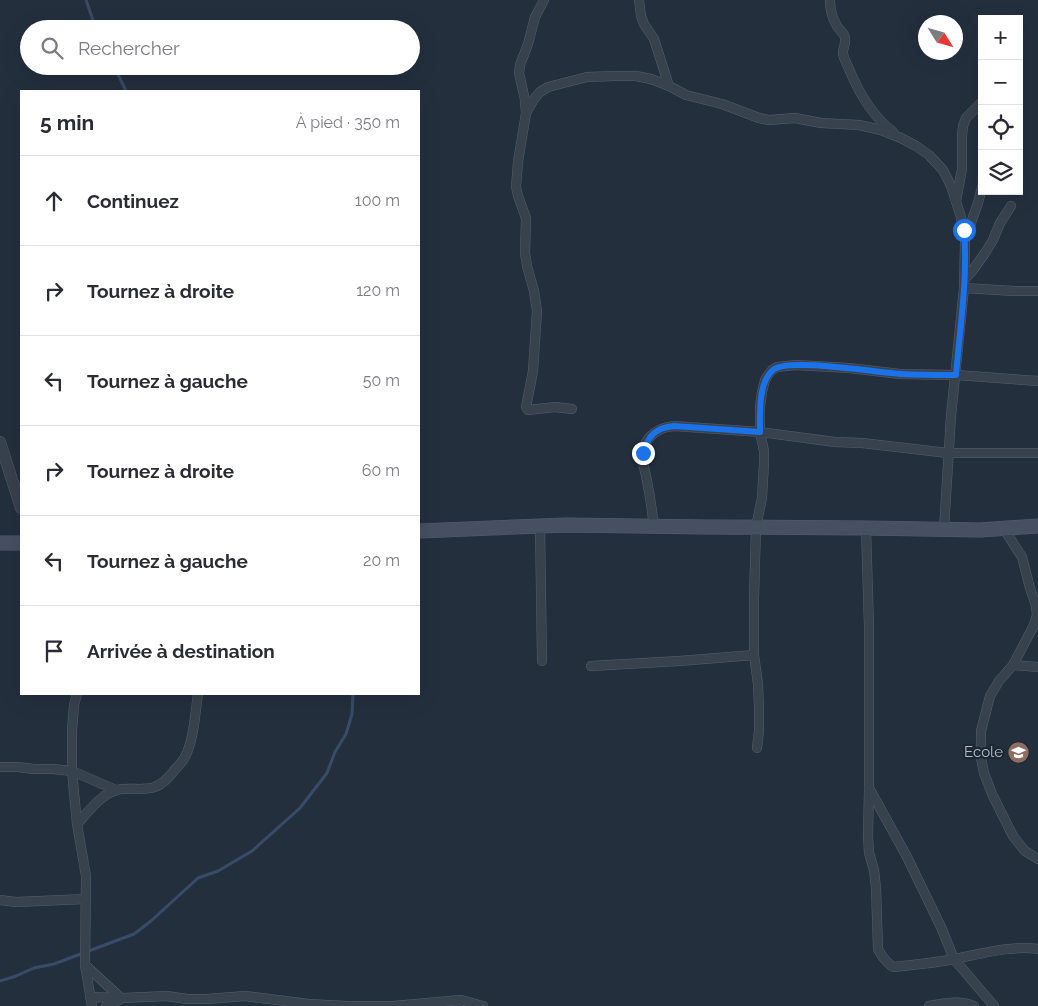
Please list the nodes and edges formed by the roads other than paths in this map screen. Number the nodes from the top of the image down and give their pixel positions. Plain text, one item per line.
1 (544, 0) edge
2 (639, 0) edge
3 (830, 0) edge
4 (669, 86) junction
5 (979, 105) edge
6 (526, 113) junction
7 (901, 138) junction
8 (980, 195) edge
9 (956, 201) junction
10 (1011, 206) dead end
11 (965, 242) junction
12 (964, 284) junction
13 (1038, 291) edge
14 (956, 375) junction
15 (1038, 381) edge
16 (572, 409) dead end
17 (760, 432) junction
18 (0, 442) edge
19 (948, 452) junction
20 (1038, 452) edge
21 (20, 505) edge
22 (540, 526) junction
23 (654, 526) junction
24 (1038, 526) edge
25 (756, 528) junction
26 (866, 528) junction
27 (944, 529) junction
28 (1004, 529) junction
29 (420, 531) edge
30 (0, 543) edge
31 (20, 543) edge
32 (754, 655) junction
33 (542, 661) dead end
34 (1013, 665) junction
35 (591, 666) dead end
36 (1038, 667) edge
37 (77, 695) edge
38 (198, 695) edge
39 (757, 748) dead end
40 (0, 767) edge
41 (72, 771) junction
42 (869, 788) junction
43 (116, 790) junction
44 (77, 824) junction
45 (1038, 859) edge
46 (0, 900) edge
47 (86, 900) junction
48 (1038, 949) edge
49 (954, 959) junction
50 (85, 965) junction
51 (122, 998) junction
52 (91, 1002) edge
53 (309, 1005) edge
54 (106, 1006) edge
55 (484, 1006) edge
56 (929, 1006) edge
57 (974, 1006) edge
58 (994, 1006) edge

1 - 6 street
2 - 4 street
3 - 7 street
4 - 6 street
4 - 7 street
5 - 9 street
6 - 16 street
7 - 9 street
8 - 11 street
9 - 11 street
10 - 12 street
11 - 12 street
12 - 13 street
12 - 14 street
14 - 15 street
14 - 17 street
14 - 19 street
17 - 19 street
17 - 23 street
17 - 25 street
18 - 21 street
19 - 20 street
19 - 27 street
22 - 23 main road
22 - 29 main road
22 - 33 street
23 - 25 main road
24 - 28 main road
25 - 26 main road
25 - 32 street
26 - 27 main road
26 - 42 street
27 - 28 main road
28 - 34 street
30 - 31 main road
32 - 35 street
32 - 39 street
34 - 36 street
34 - 45 street
37 - 41 street
38 - 43 street
40 - 41 street
41 - 43 street
41 - 44 street
42 - 49 street
42 - 49 street
43 - 44 street
44 - 47 street
46 - 47 street
47 - 50 street
48 - 49 street
49 - 58 street
50 - 51 street
50 - 52 street
51 - 52 street
51 - 53 street
51 - 54 street
53 - 55 street
56 - 57 street

